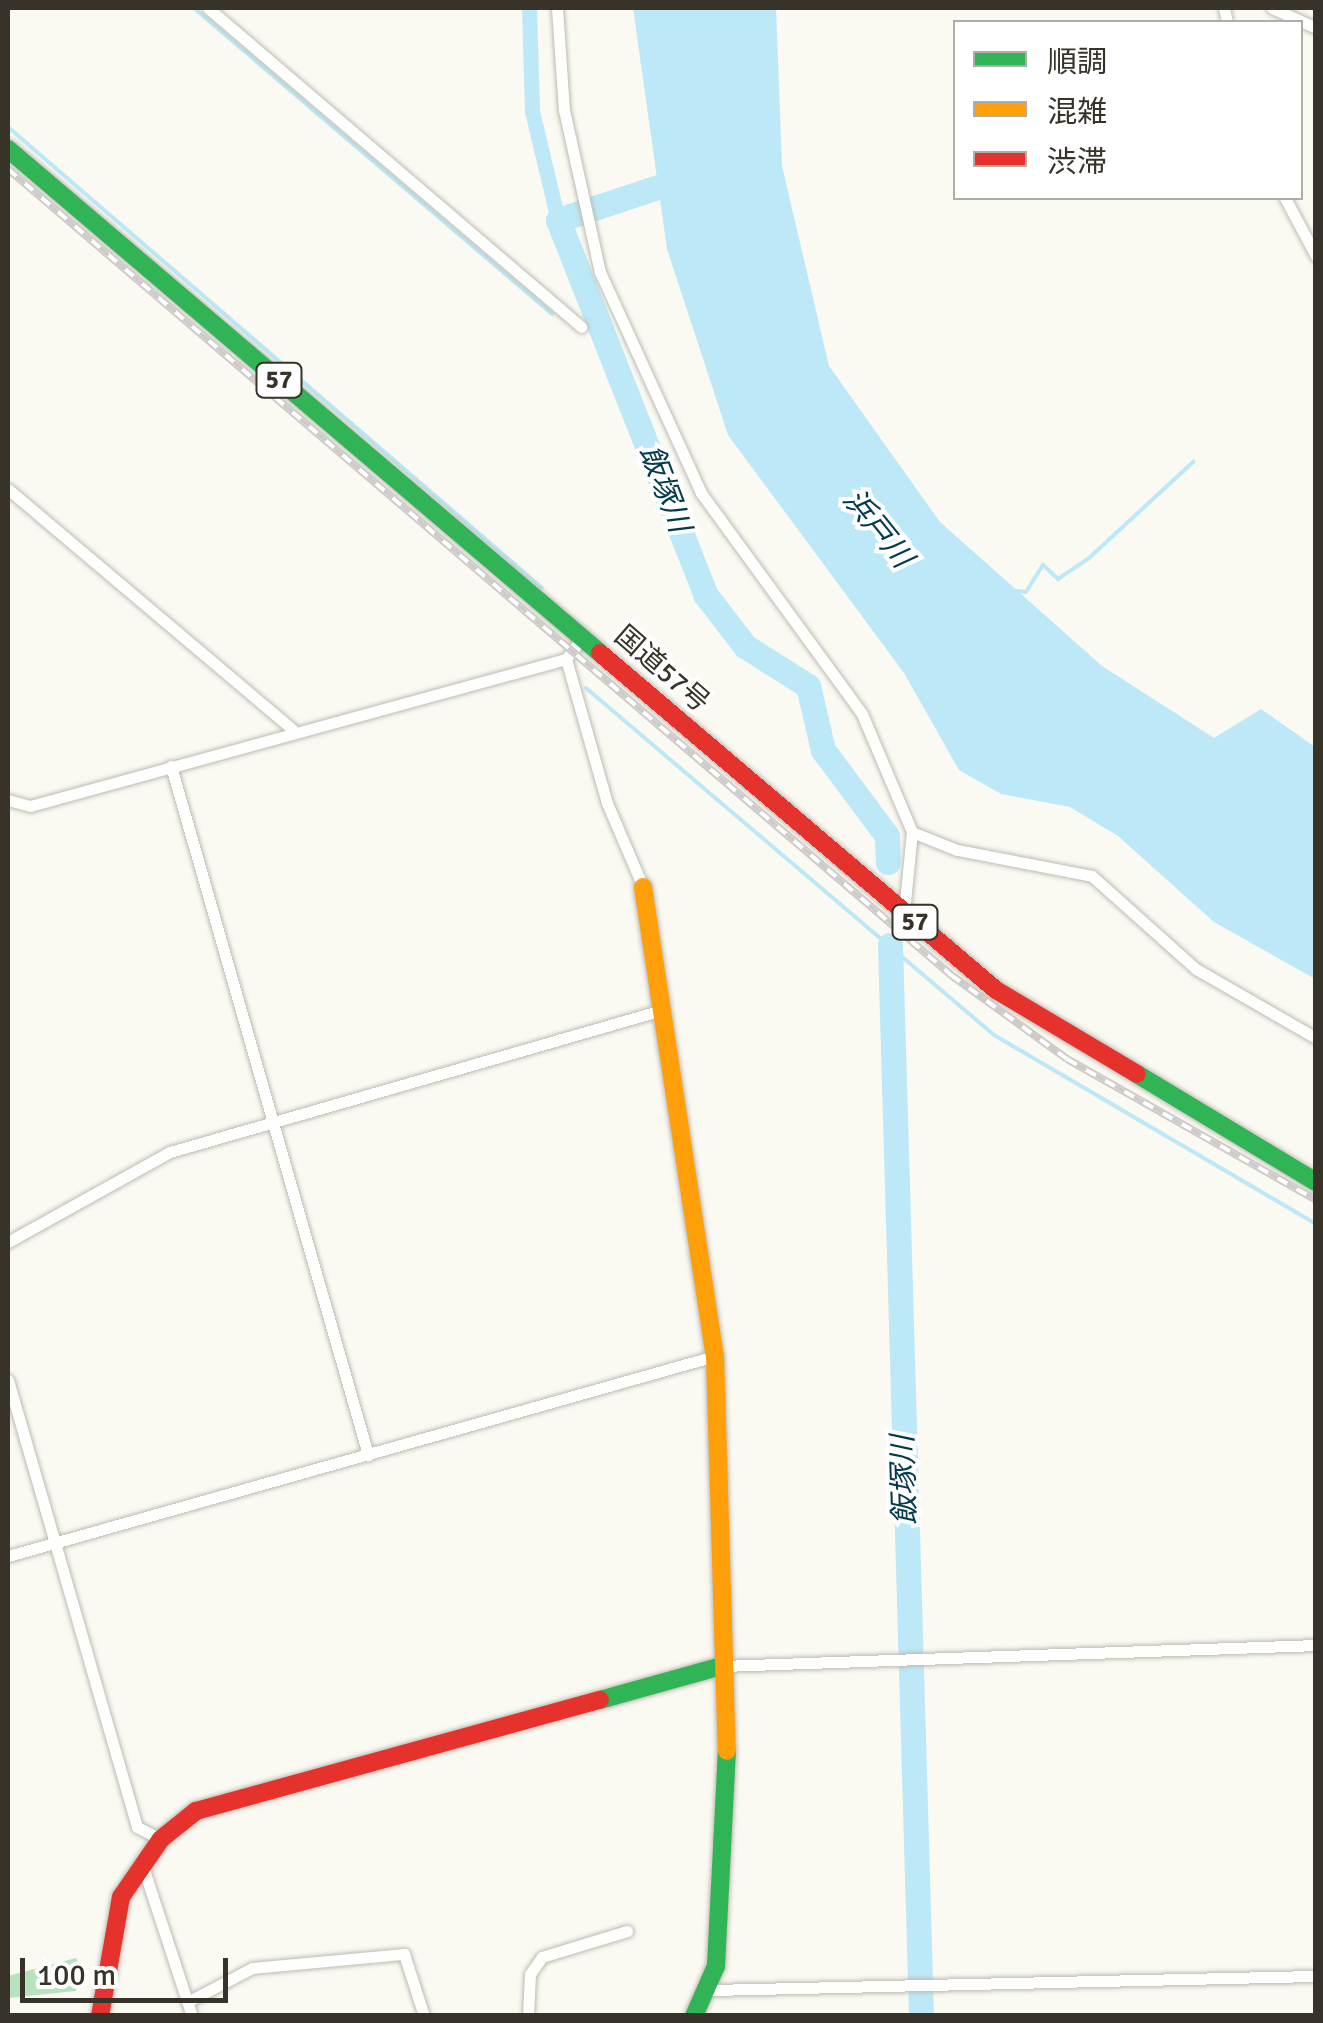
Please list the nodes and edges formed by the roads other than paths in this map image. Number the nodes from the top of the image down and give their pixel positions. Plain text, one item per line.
1 (208, 8) edge
2 (557, 8) edge
3 (1272, 8) edge
4 (1298, 20) edge
5 (8, 149) edge
6 (1286, 200) edge
7 (1316, 256) edge
8 (581, 327) dead end
9 (8, 488) edge
10 (582, 637) junction
11 (566, 659) junction
12 (292, 730) junction
13 (171, 766) junction
14 (8, 800) edge
15 (912, 832) junction
16 (644, 888) joint
17 (904, 913) junction
18 (662, 1010) junction
19 (1316, 1038) edge
20 (269, 1118) junction
21 (1316, 1182) edge
22 (8, 1242) edge
23 (715, 1356) junction
24 (8, 1380) edge
25 (368, 1455) junction
26 (53, 1543) junction
27 (8, 1556) edge
28 (1316, 1645) edge
29 (722, 1666) junction
30 (161, 1839) junction
31 (142, 1864) junction
32 (627, 1931) dead end
33 (1316, 1976) edge
34 (710, 1990) junction
35 (189, 2001) junction
36 (522, 2014) edge
37 (100, 2016) edge
38 (192, 2016) edge
39 (424, 2016) edge
40 (694, 2016) edge

1 - 8 street
2 - 15 street
3 - 4 street
5 - 10 main road, 国道57号 / 57
6 - 7 street
9 - 12 street
10 - 11 street
10 - 17 main road, 国道57号 / 57
11 - 12 street
11 - 16 street
12 - 13 street
13 - 14 street
13 - 20 street
15 - 17 street
15 - 19 street
16 - 18 main road
17 - 21 main road, 国道57号 / 57
18 - 20 street
18 - 23 main road
20 - 22 street
20 - 25 street
23 - 25 street
23 - 29 main road
24 - 26 street
25 - 26 street
26 - 27 street
26 - 30 street
28 - 29 street
29 - 30 main road
29 - 34 main road
30 - 31 main road
31 - 35 street
31 - 37 main road
32 - 36 street
33 - 34 street
34 - 40 main road
35 - 38 street
35 - 39 street

